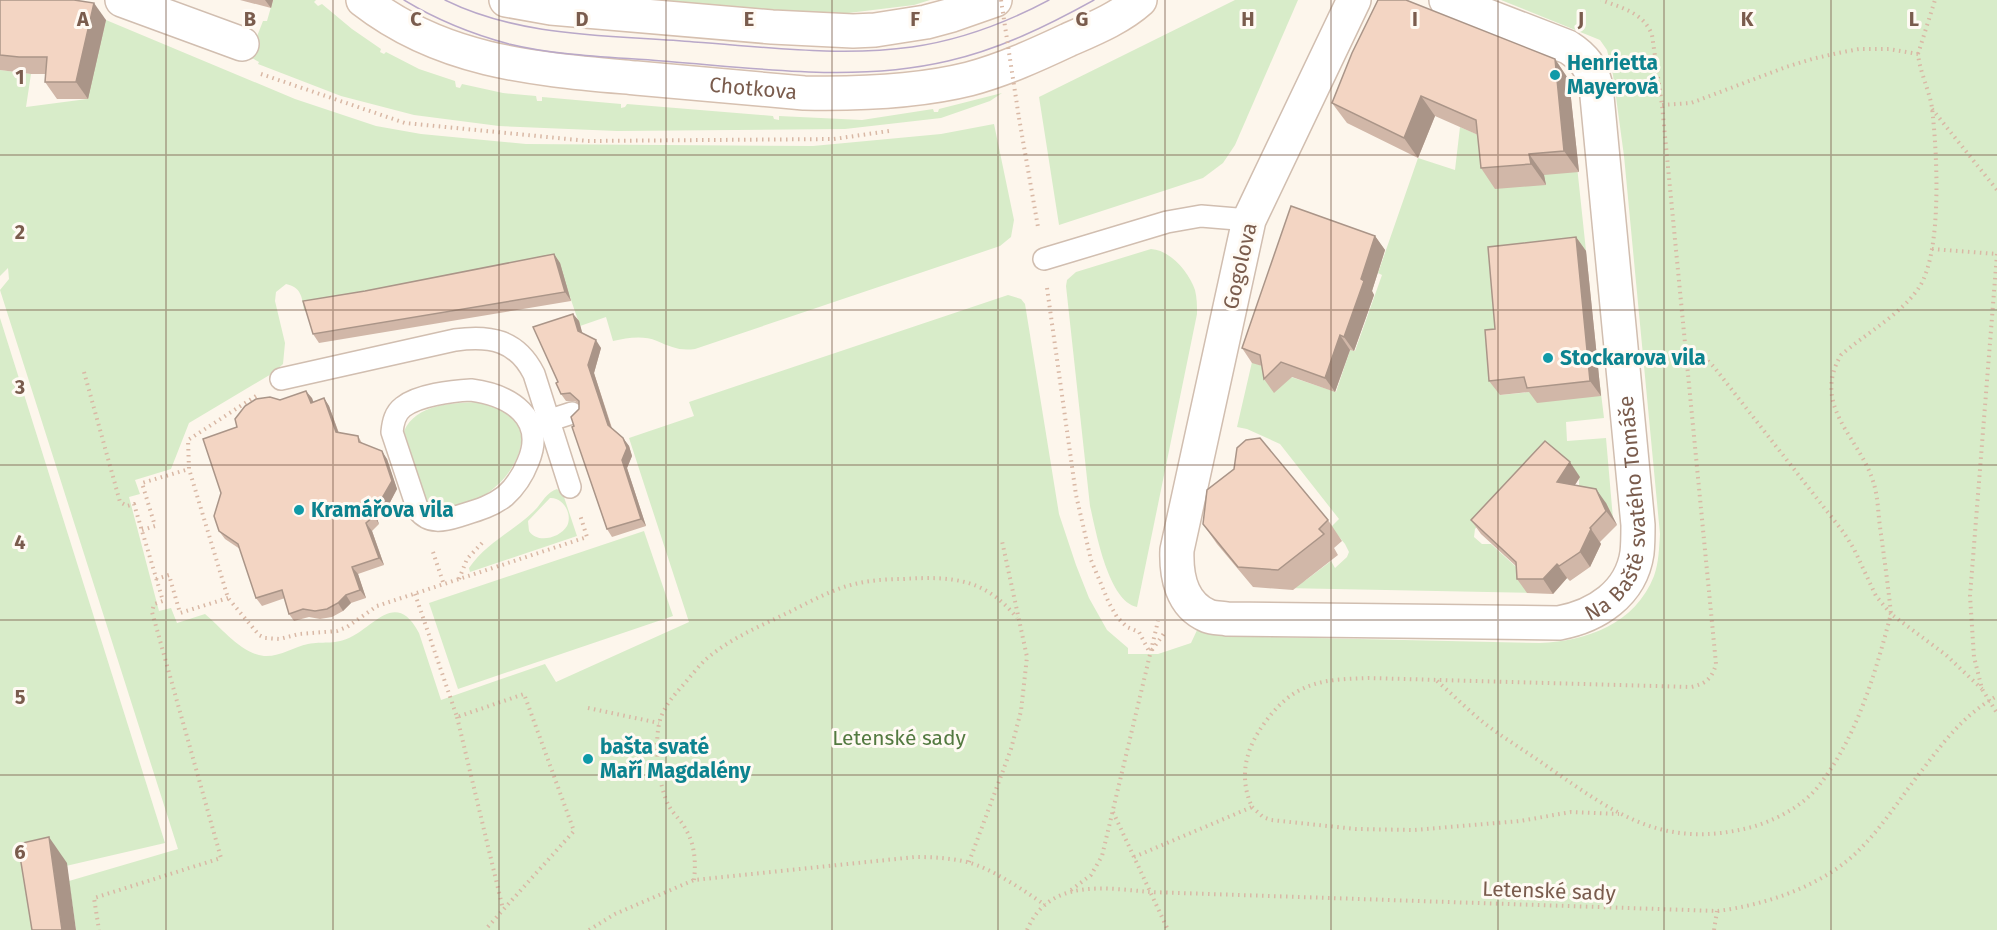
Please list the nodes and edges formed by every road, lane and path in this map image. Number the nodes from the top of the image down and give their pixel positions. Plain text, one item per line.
1 (122, 0) edge
2 (363, 0) edge
3 (506, 0) edge
4 (995, 0) edge
5 (1001, 0) edge
6 (1354, 0) edge
7 (1446, 0) edge
8 (1601, 0) edge
9 (1935, 0) edge
10 (1140, 3) edge
11 (1918, 54) junction
12 (246, 57) joint
13 (1662, 105) junction
14 (1932, 108) junction
15 (899, 130) dead end
16 (1997, 190) edge
17 (1037, 218) dead end
18 (1249, 220) junction
19 (1932, 249) junction
20 (1997, 254) edge
21 (1044, 259) joint
22 (1685, 354) junction
23 (84, 372) dead end
24 (281, 379) joint
25 (572, 413) edge
26 (541, 423) junction
27 (189, 469) junction
28 (570, 487) joint
29 (142, 530) junction
30 (1002, 541) dead end
31 (1177, 550) joint
32 (436, 563) dead end
33 (156, 579) junction
34 (444, 585) junction
35 (415, 594) junction
36 (228, 597) junction
37 (1891, 614) junction
38 (1017, 618) junction
39 (1169, 626) dead end
40 (1150, 653) junction
41 (1437, 680) junction
42 (1982, 689) junction
43 (1997, 696) edge
44 (1988, 701) junction
45 (588, 708) dead end
46 (1997, 713) edge
47 (457, 717) junction
48 (659, 723) junction
49 (1252, 807) junction
50 (1113, 812) junction
51 (1620, 814) junction
52 (1134, 857) junction
53 (969, 862) junction
54 (694, 880) junction
55 (1068, 892) junction
56 (1150, 892) junction
57 (1045, 905) junction
58 (503, 910) junction
59 (1717, 911) junction
60 (99, 930) edge
61 (485, 930) edge
62 (589, 930) edge
63 (1027, 930) edge
64 (1168, 930) edge
65 (1714, 930) edge

1 - 12 street
2 - 10 street, Chotkova
3 - 4 street
5 - 17 path, bridge
6 - 18 street, Gogolova
7 - 31 street, Na Baště svatého Tomáše
8 - 13 path
9 - 11 path
11 - 13 path
11 - 14 path
12 - 15 path
13 - 22 path
14 - 16 path
14 - 19 path
18 - 21 lane
18 - 31 street, Gogolova
19 - 20 path
19 - 37 path
20 - 42 path
21 - 40 path
22 - 37 path
22 - 41 path
23 - 29 path
24 - 26 lane
24 - 27 path
25 - 26 lane
26 - 26 lane
26 - 28 lane
27 - 29 path
27 - 36 path
28 - 34 path
29 - 33 path
30 - 38 path
32 - 34 path
33 - 36 path
33 - 60 path
34 - 35 path
35 - 36 path
35 - 47 path
37 - 42 path
37 - 51 path
38 - 48 path
38 - 53 path
39 - 40 path
40 - 50 path
41 - 49 path
41 - 51 path
42 - 44 path
43 - 44 path, Letenské sady
44 - 46 path
44 - 59 path, Letenské sady
45 - 48 path
47 - 58 path
47 - 58 path
48 - 54 path
49 - 51 path
49 - 52 path
50 - 52 path
50 - 55 path
52 - 56 path
53 - 54 path
53 - 57 path
54 - 62 path
55 - 56 path, Letenské sady
55 - 57 path, Letenské sady
56 - 59 path, Letenské sady
56 - 64 path
57 - 63 path, Letenské sady
58 - 61 path
59 - 65 path

